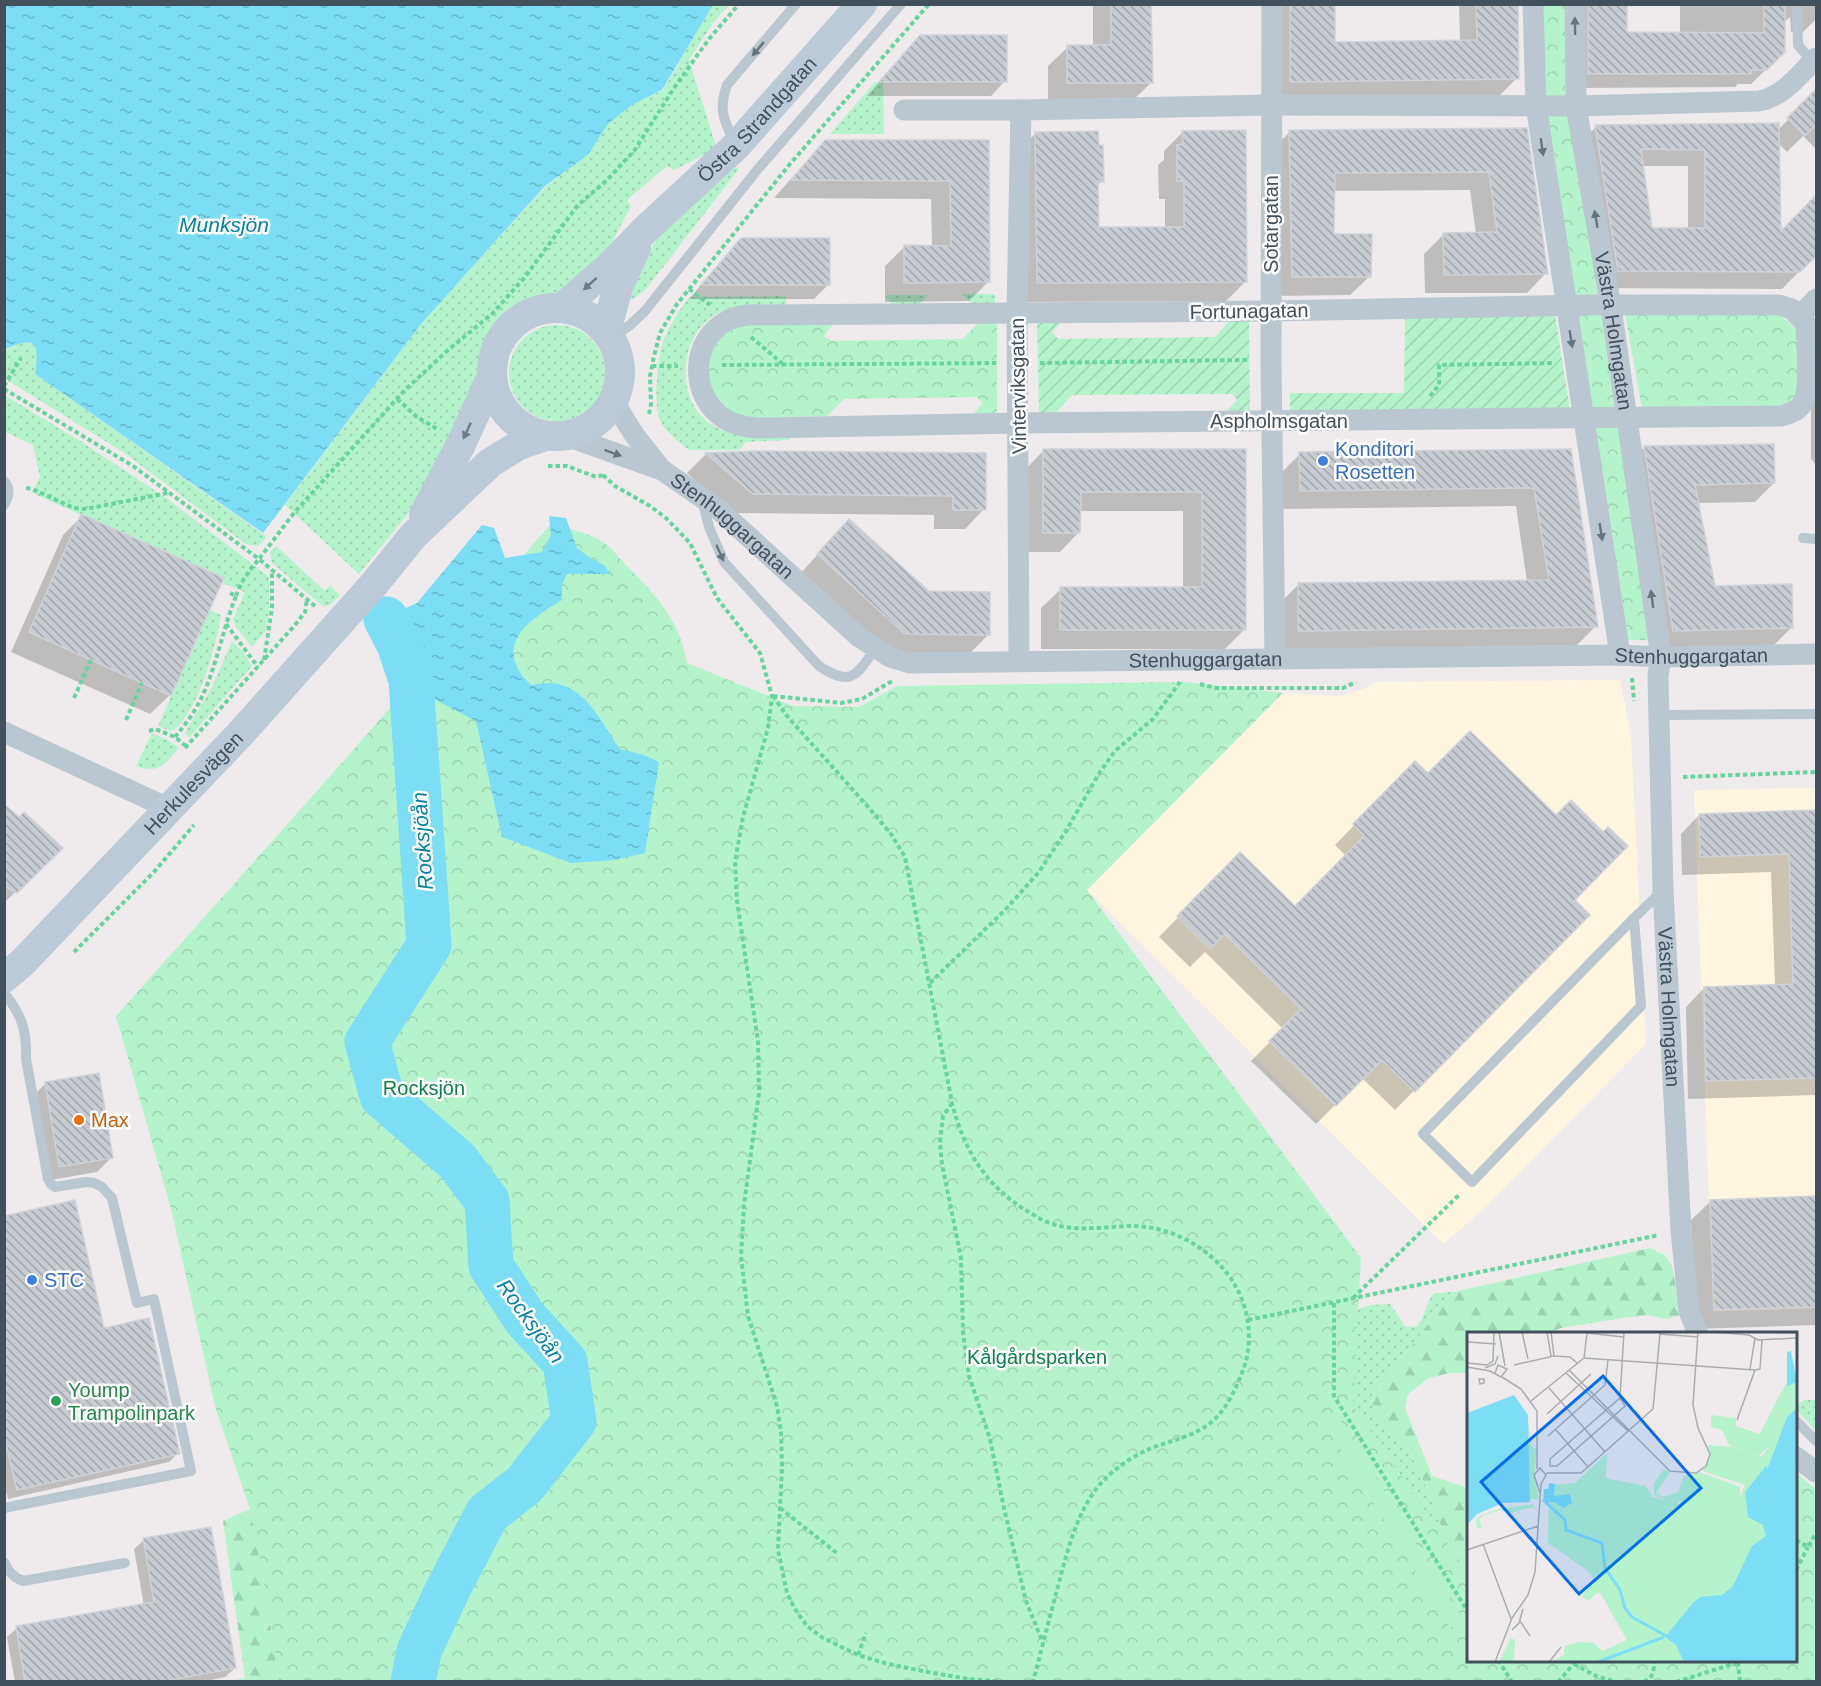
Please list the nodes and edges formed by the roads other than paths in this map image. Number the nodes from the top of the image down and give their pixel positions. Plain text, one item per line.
1 (796, 4) edge
2 (862, 4) edge
3 (901, 4) edge
4 (1272, 4) edge
5 (1533, 4) edge
6 (1575, 4) edge
7 (1797, 4) edge
8 (1815, 62) edge
9 (1271, 105) junction
10 (1536, 105) junction
11 (1576, 106) junction
12 (904, 110) dead end
13 (1021, 110) junction
14 (736, 146) junction
15 (646, 229) junction
16 (1816, 299) edge
17 (1566, 306) junction
18 (563, 307) junction
19 (1611, 307) junction
20 (1271, 311) junction
21 (1017, 312) junction
22 (1800, 316) junction
23 (608, 335) junction
24 (698, 365) joint
25 (491, 378) junction
26 (613, 401) junction
27 (1627, 418) junction
28 (1584, 419) junction
29 (1271, 421) junction
30 (1019, 423) junction
31 (555, 435) junction
32 (662, 470) junction
33 (4, 481) edge
34 (702, 497) junction
35 (4, 505) edge
36 (412, 536) junction
37 (1803, 538) dead end
38 (1816, 538) edge
39 (875, 649) junction
40 (1816, 654) edge
41 (1620, 655) junction
42 (1275, 659) junction
43 (1020, 662) junction
44 (1659, 666) junction
45 (1816, 714) edge
46 (1659, 715) junction
47 (4, 732) edge
48 (170, 809) junction
49 (1663, 891) junction
50 (1634, 918) junction
51 (4, 978) edge
52 (4, 993) edge
53 (1697, 1332) edge
54 (1797, 1422) edge
55 (1816, 1442) edge
56 (1797, 1458) edge
57 (1816, 1472) edge
58 (4, 1508) edge
59 (4, 1562) edge
60 (125, 1563) dead end

1 -> 14 lane
2 - 14 main road, Östra Strandgatan
3 - 23 lane
4 - 9 street, Sotargatan
5 - 10 street
11 -> 6 street, Västra Holmgatan
7 - 8 lane
8 - 11 street
9 - 10 street
9 - 13 street
9 - 20 street, Sotargatan
10 - 11 street
10 -> 17 street
19 -> 11 street, Västra Holmgatan
12 - 13 street
13 - 21 street, Vinterviksgatan
14 - 15 main road, Östra Strandgatan
15 -> 18 main road, Östra Strandgatan
15 - 23 main road, Östra Strandgatan
16 - 22 street
17 - 19 street, Fortunagatan
17 - 20 street, Fortunagatan
17 -> 28 street
18 - 23 main road
18 - 25 main road
19 - 22 street, Fortunagatan
19 - 27 street, Västra Holmgatan
20 - 21 street, Fortunagatan
20 - 29 street, Sotargatan
21 - 24 street, Fortunagatan
21 - 30 street, Vinterviksgatan
22 - 27 street, Aspholmsgatan
23 - 26 main road
24 - 30 street, Aspholmsgatan
25 - 31 main road
25 -> 36 main road
26 - 31 main road
26 - 32 street, Stenhuggargatan
27 - 28 street, Aspholmsgatan
44 -> 27 street, Västra Holmgatan
28 - 29 street, Aspholmsgatan
28 -> 41 street
29 - 30 street, Aspholmsgatan
29 - 42 street, Sotargatan
30 - 43 street, Vinterviksgatan
31 -> 32 street, Stenhuggargatan
31 - 36 main road
32 - 34 street, Stenhuggargatan
33 - 35 lane
34 - 39 street, Stenhuggargatan
34 -> 39 lane
36 - 48 main road, Herkulesvägen
37 - 38 lane
39 - 43 street, Stenhuggargatan
40 - 44 street, Stenhuggargatan
41 - 42 street, Stenhuggargatan
41 - 44 street, Stenhuggargatan
42 - 43 street, Stenhuggargatan
44 - 46 street, Västra Holmgatan
45 - 46 lane
46 - 49 street, Västra Holmgatan
47 - 48 street
48 - 51 main road, Herkulesvägen
49 - 50 lane
49 - 53 street, Västra Holmgatan
50 - 50 lane
52 - 58 lane
54 - 55 lane
56 - 57 street
59 - 60 lane

